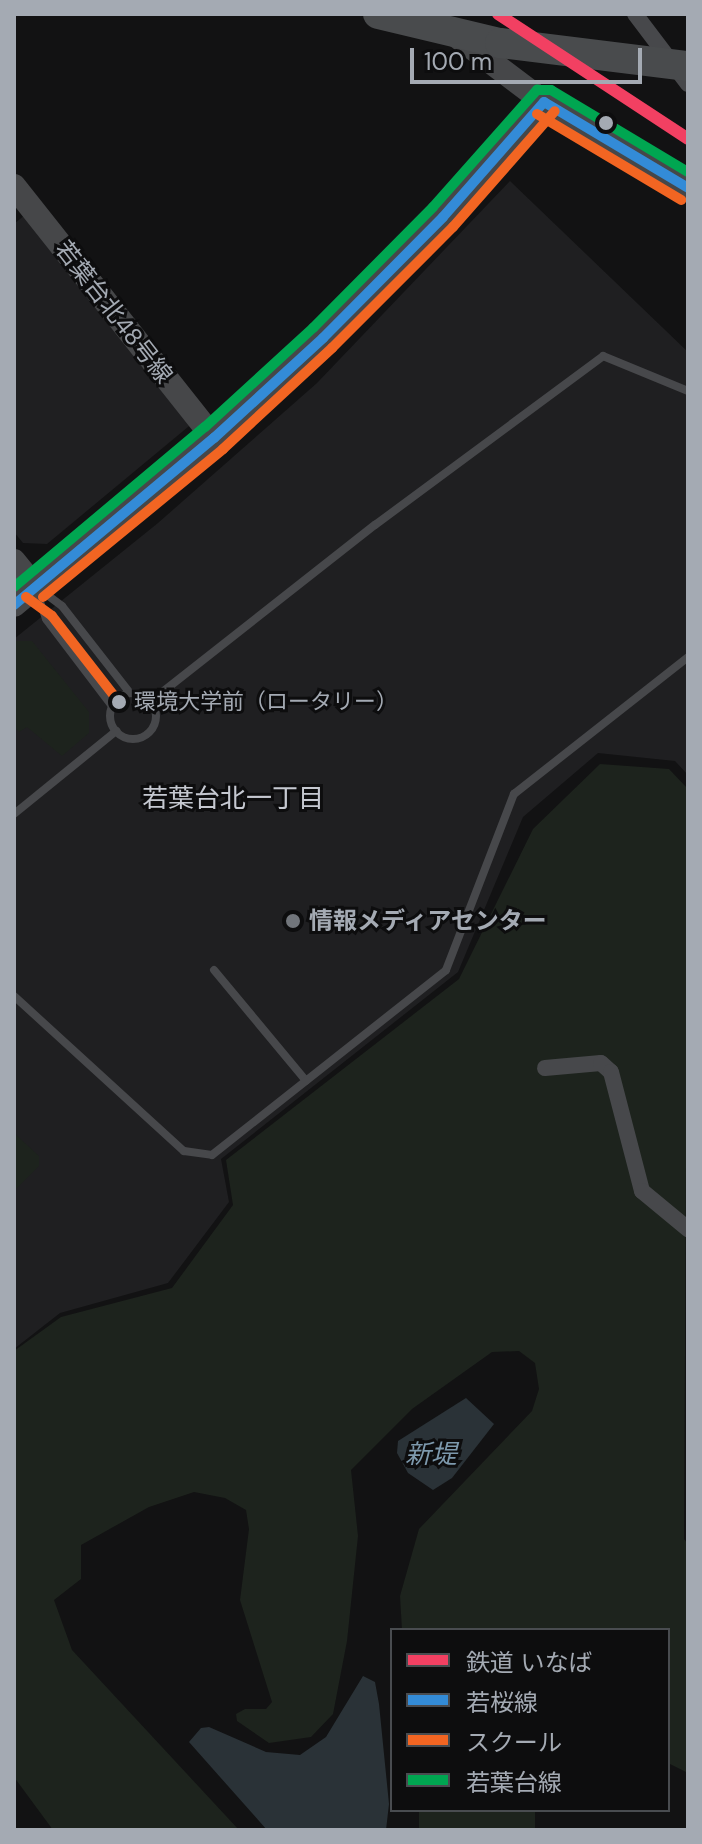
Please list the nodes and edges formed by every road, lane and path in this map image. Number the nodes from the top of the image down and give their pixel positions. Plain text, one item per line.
1 (378, 14) edge
2 (431, 14) edge
3 (635, 14) edge
4 (688, 66) edge
5 (688, 84) edge
6 (544, 102) junction
7 (14, 186) edge
8 (688, 188) edge
9 (688, 391) edge
10 (214, 438) junction
11 (14, 561) edge
12 (34, 586) junction
13 (14, 605) edge
14 (688, 657) edge
15 (130, 693) junction
16 (151, 701) junction
17 (112, 706) junction
18 (116, 731) junction
19 (14, 814) edge
20 (214, 970) dead end
21 (14, 996) edge
22 (545, 1068) dead end
23 (306, 1081) junction
24 (688, 1229) edge

1 - 4 highway
2 - 6 street
3 - 5 street
6 - 8 street
6 - 10 street
7 - 10 street, 若葉台北48号線
9 - 16 lane
10 - 12 street
11 - 12 street
12 - 13 street
12 - 15 lane
12 - 17 lane
14 - 23 lane
15 - 16 lane
15 - 17 lane
16 - 18 lane
17 - 18 lane
18 - 19 lane
20 - 23 lane
21 - 23 lane
22 - 24 street

